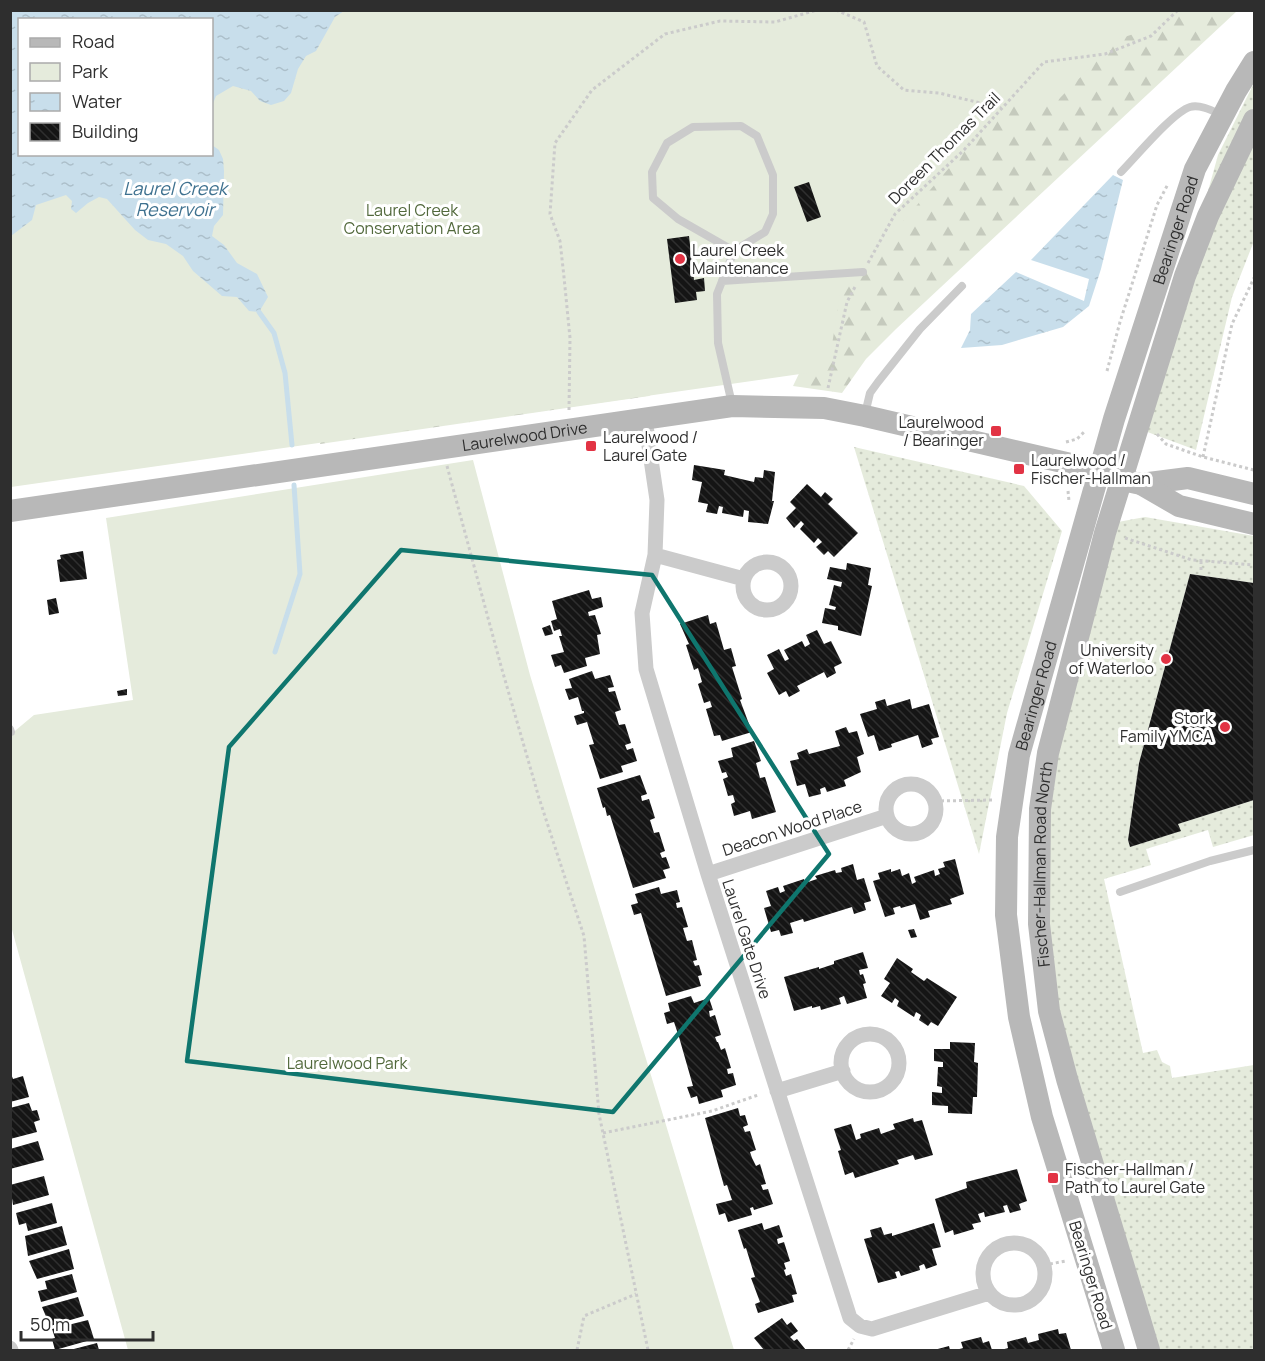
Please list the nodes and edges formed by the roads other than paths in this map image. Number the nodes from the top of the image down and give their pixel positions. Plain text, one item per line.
1 (1254, 62) edge
2 (1223, 115) junction
3 (1254, 120) edge
4 (1121, 172) dead end
5 (734, 251) junction
6 (863, 272) road end
7 (722, 281) junction
8 (962, 286) dead end
9 (732, 406) junction
10 (865, 416) junction
11 (645, 419) junction
12 (1097, 472) junction
13 (1131, 482) junction
14 (1254, 494) edge
15 (10, 512) edge
16 (1254, 524) edge
17 (655, 555) junction
18 (744, 579) dead end
19 (887, 816) junction
20 (1254, 850) edge
21 (708, 874) junction
22 (1120, 892) dead end
23 (843, 1071) dead end
24 (777, 1091) junction
25 (989, 1293) junction
26 (1114, 1350) edge
27 (1149, 1350) edge

1 - 2 main road, Bearinger Road
2 - 4 lane
2 - 12 main road, Bearinger Road
3 - 13 main road, Bearinger Road
5 - 5 lane
5 - 7 lane
6 - 7 lane
7 - 9 lane
8 - 10 lane
9 - 10 main road, Laurelwood Drive
9 - 11 main road, Laurelwood Drive
10 - 12 main road, Laurelwood Drive
11 - 15 main road, Laurelwood Drive
11 - 17 street, Laurel Gate Drive
12 - 13 main road, Laurelwood Drive
12 - 26 main road, Bearinger Road
13 - 14 main road, Laurelwood Drive
13 - 16 main road, Laurelwood Drive
13 - 27 main road, Fischer-Hallman Road North
17 - 18 street
17 - 21 street, Laurel Gate Drive
19 - 19 street, Deacon Wood Place
19 - 21 street, Deacon Wood Place
20 - 22 lane
21 - 24 street, Laurel Gate Drive
23 - 24 street
24 - 25 street, Laurel Gate Drive
25 - 25 street

